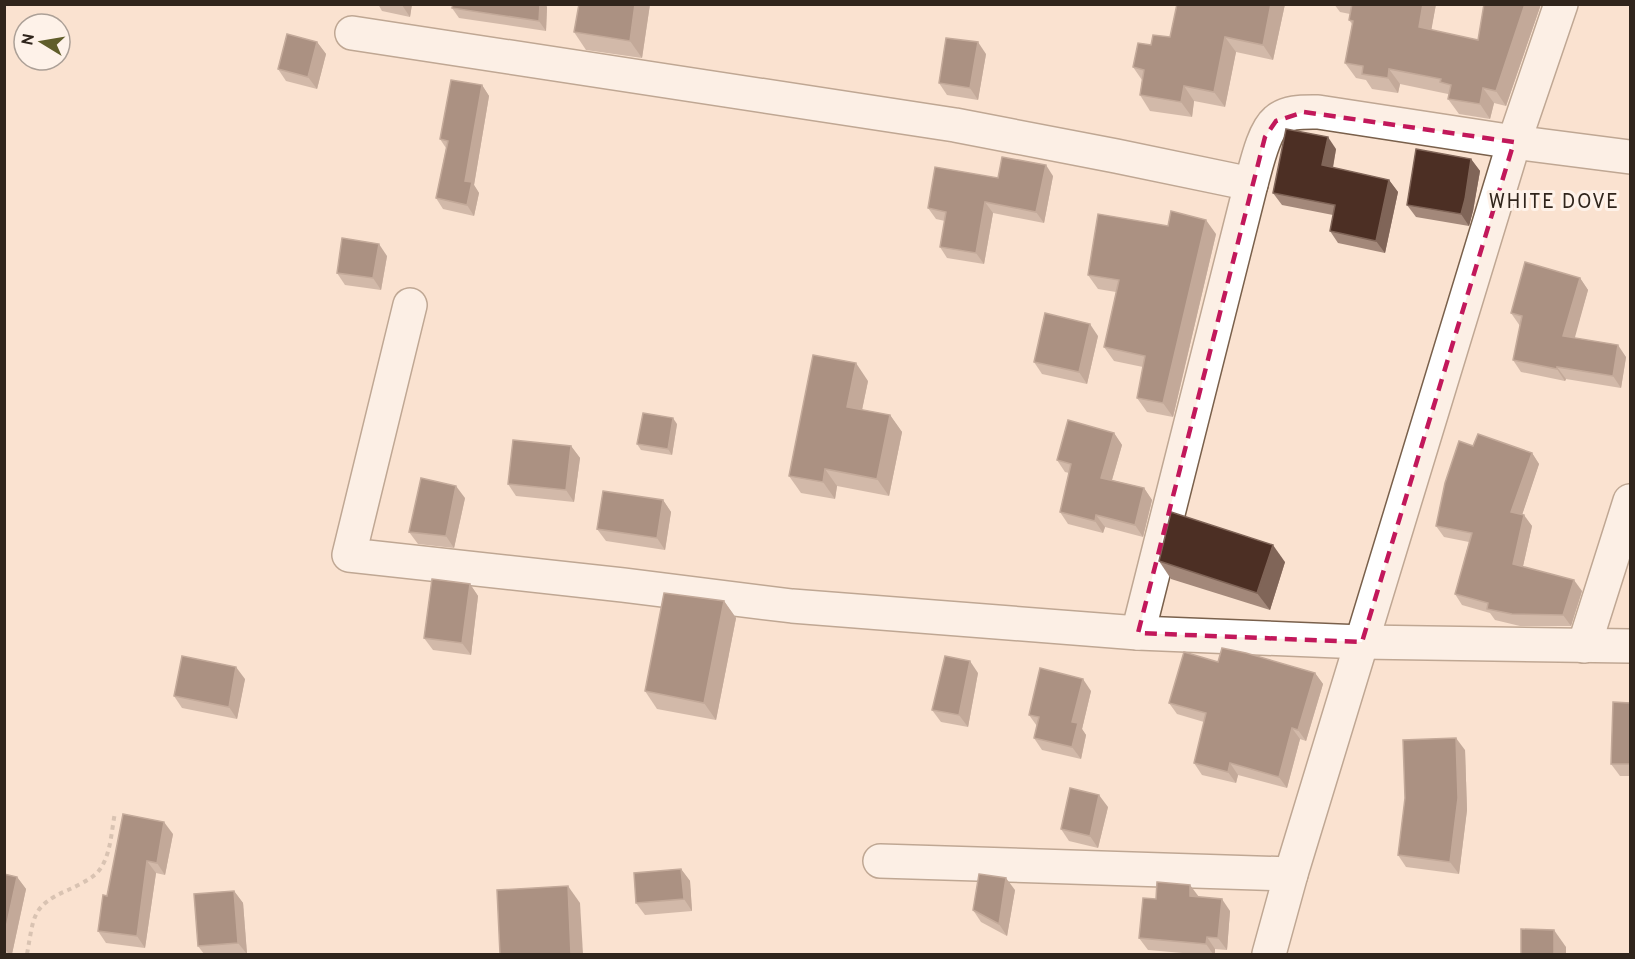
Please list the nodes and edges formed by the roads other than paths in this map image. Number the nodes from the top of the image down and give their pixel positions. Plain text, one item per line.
1 (1561, 4) edge
2 (352, 33) dead end
3 (1514, 142) junction
4 (1630, 157) edge
5 (1251, 184) junction
6 (410, 305) dead end
7 (1630, 501) edge
8 (1138, 633) junction
9 (1362, 642) junction
10 (1584, 646) junction
11 (1630, 646) edge
12 (880, 861) dead end
13 (1291, 874) junction
14 (1269, 954) edge

1 - 3 street
2 - 5 street
3 - 4 street
3 - 5 street
3 - 9 street
5 - 8 street
6 - 8 street
7 - 10 street
8 - 9 street
9 - 10 street
9 - 13 street
10 - 11 street
12 - 13 street
13 - 14 street

